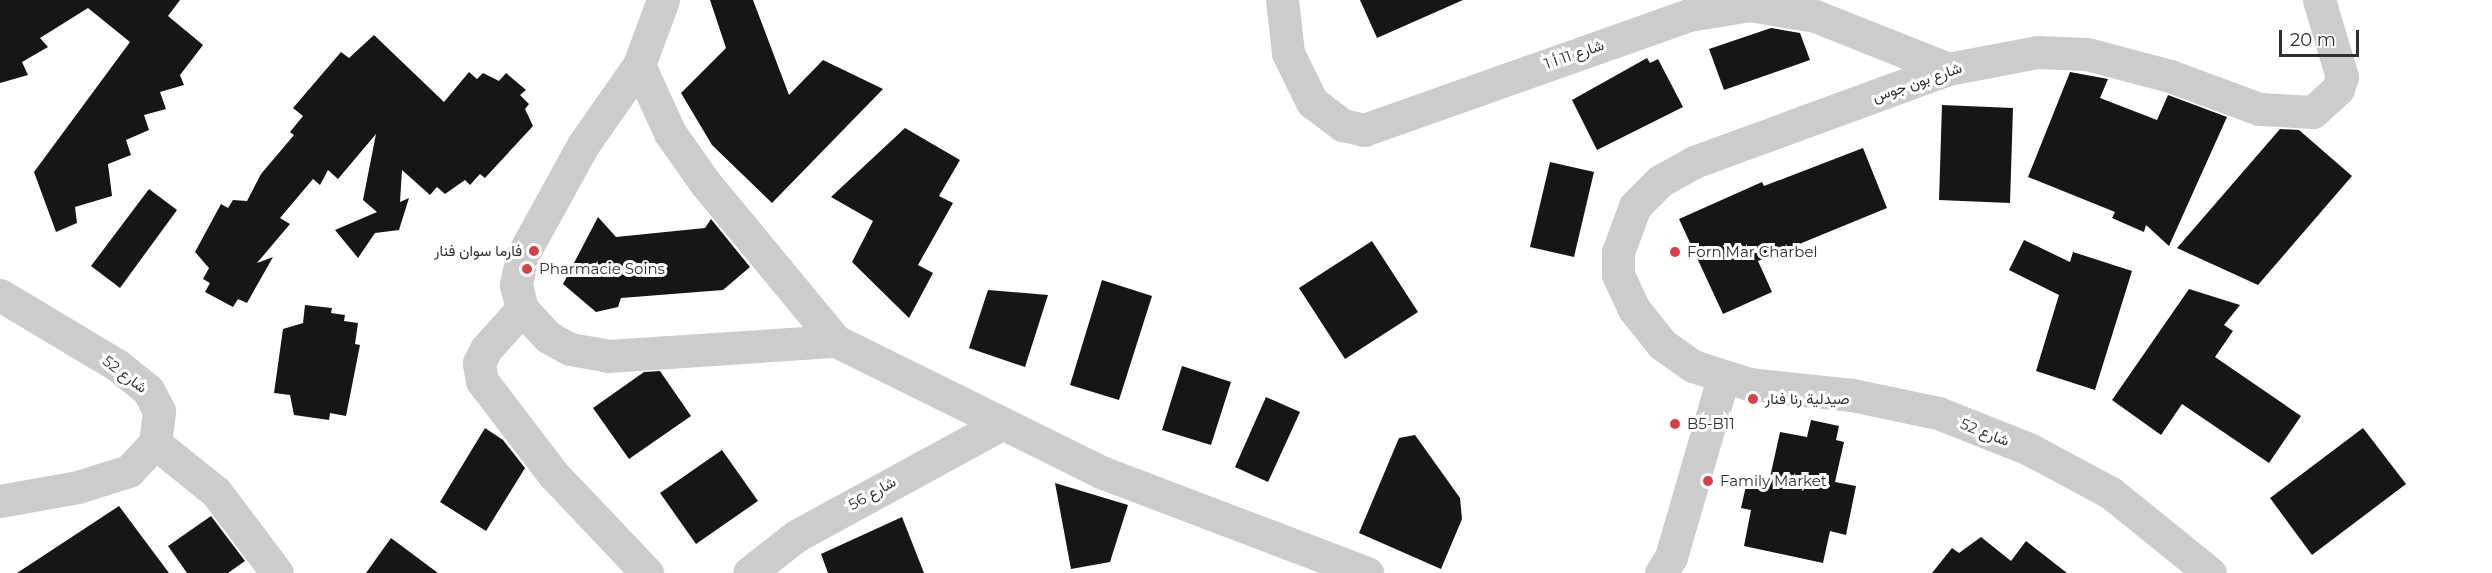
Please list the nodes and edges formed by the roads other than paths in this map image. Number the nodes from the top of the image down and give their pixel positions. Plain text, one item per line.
1 (663, 0) edge
2 (1282, 0) edge
3 (2319, 0) edge
4 (639, 65) junction
5 (1948, 69) junction
6 (0, 295) edge
7 (522, 309) junction
8 (836, 341) junction
9 (1723, 378) junction
10 (1001, 424) junction
11 (155, 443) junction
12 (0, 501) edge
13 (278, 573) edge
14 (647, 573) edge
15 (748, 573) edge
16 (1367, 573) edge
17 (1661, 573) edge
18 (2210, 573) edge

1 - 4 street
2 - 5 street, شارع 11 أ 1
3 - 5 street, شارع بون جوس
4 - 7 street
4 - 8 street
5 - 9 street, شارع بون جوس
6 - 11 street, شارع 52
7 - 8 street
7 - 14 street
8 - 10 street
9 - 17 street
9 - 18 street, شارع 52
10 - 15 street, شارع 56
10 - 16 street
11 - 12 street
11 - 13 street

